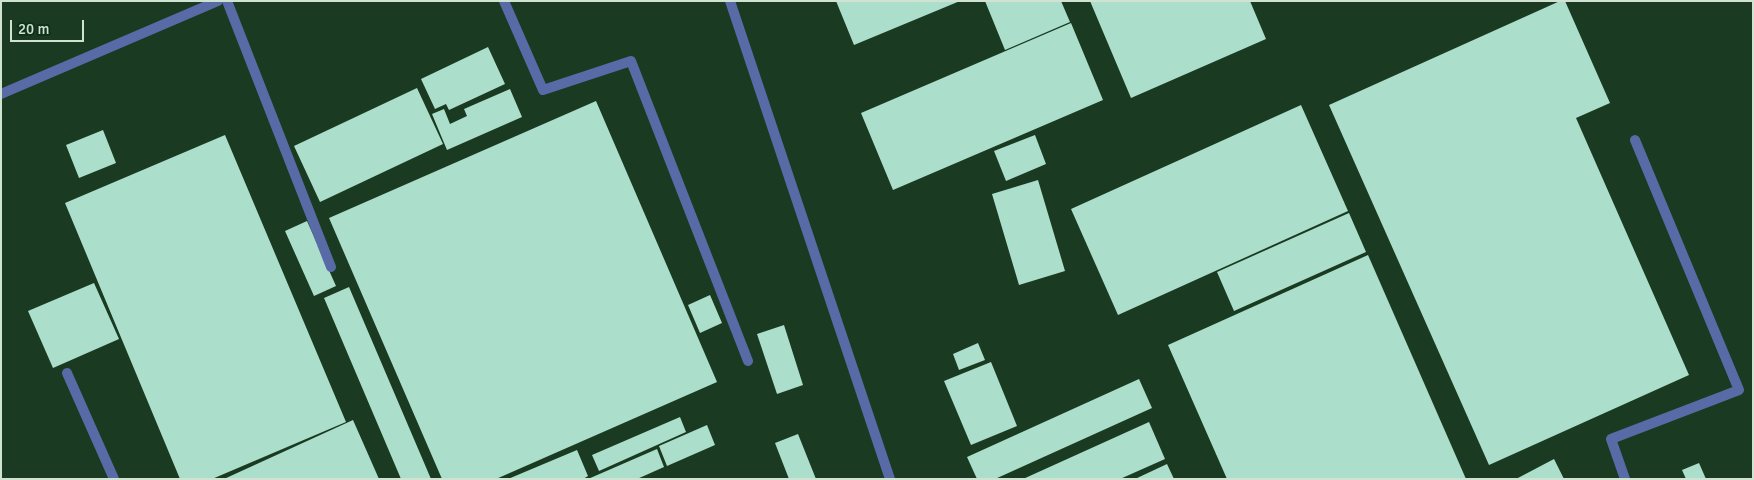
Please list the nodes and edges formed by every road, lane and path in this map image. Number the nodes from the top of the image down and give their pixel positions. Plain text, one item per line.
1 (218, 1) edge
2 (226, 1) edge
3 (504, 1) edge
4 (730, 1) edge
5 (1, 94) edge
6 (1635, 140) dead end
7 (331, 267) dead end
8 (748, 361) dead end
9 (67, 373) dead end
10 (114, 479) edge
11 (890, 479) edge
12 (1625, 479) edge

1 - 5 street
2 - 7 street
3 - 8 street
4 - 11 street
6 - 12 street
9 - 10 street

